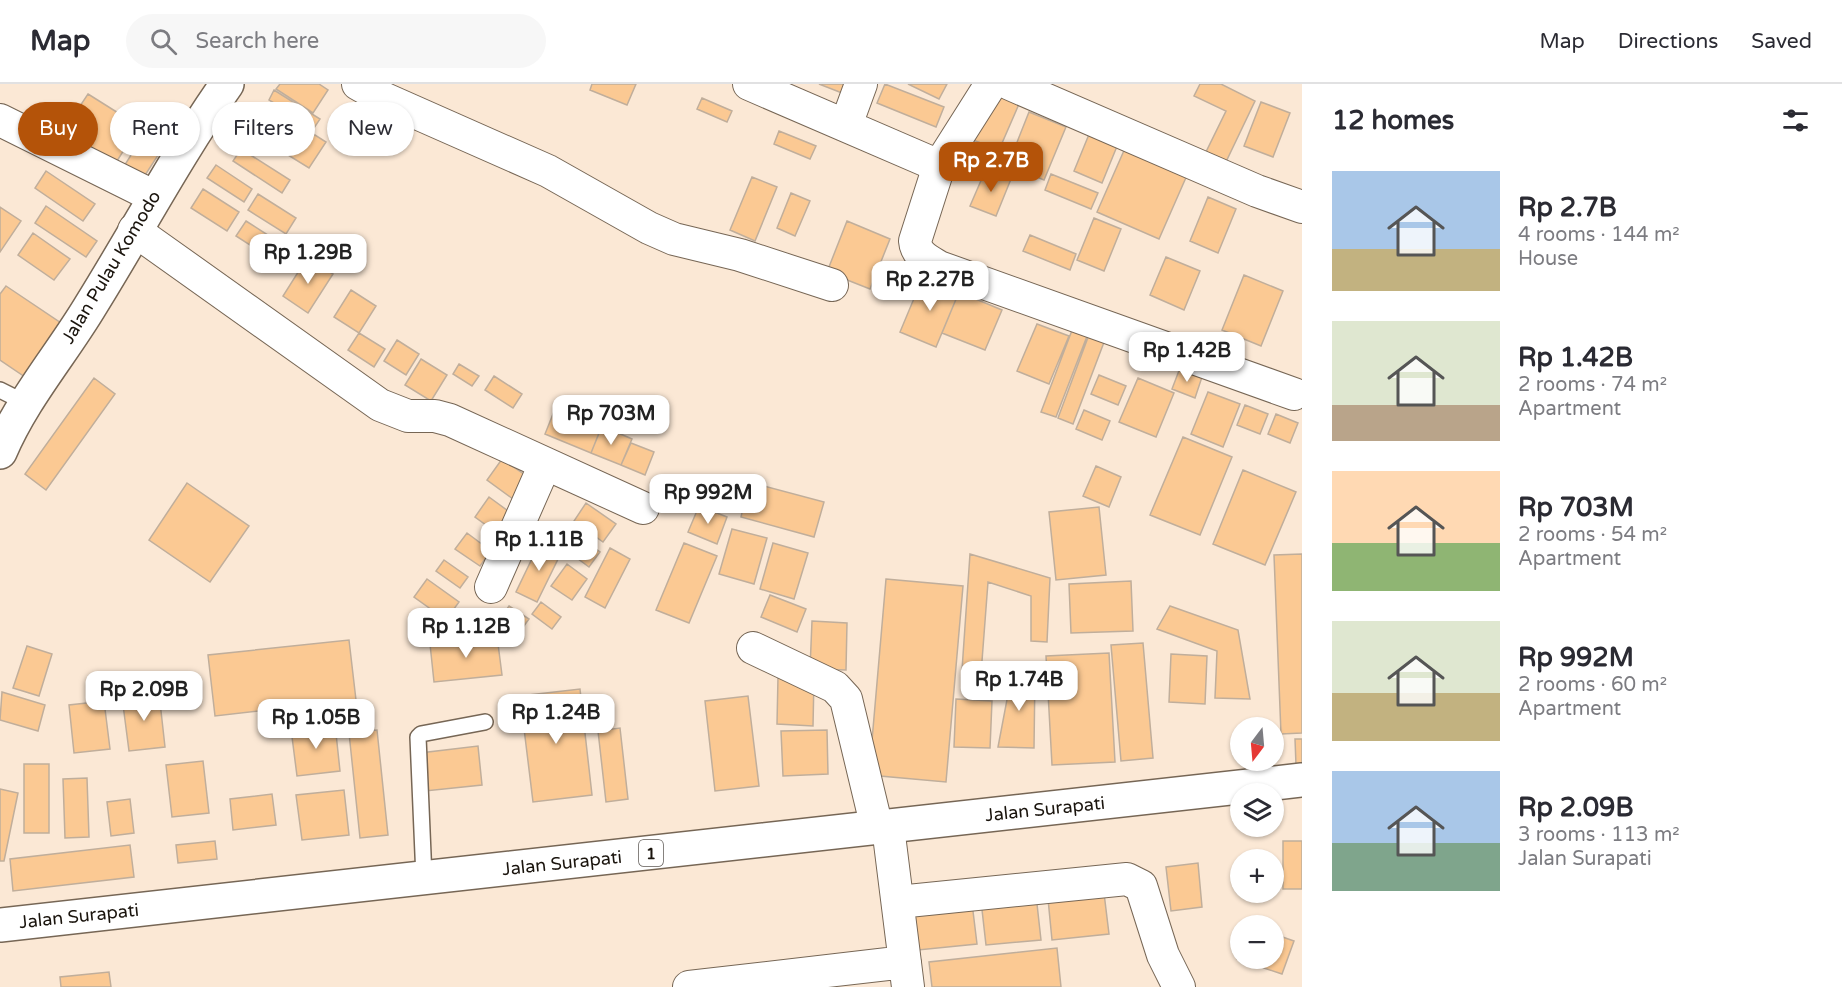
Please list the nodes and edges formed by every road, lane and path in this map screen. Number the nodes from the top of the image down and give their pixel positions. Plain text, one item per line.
1 (227, 84) edge
2 (358, 84) edge
3 (749, 84) edge
4 (861, 84) edge
5 (991, 84) edge
6 (1010, 84) edge
7 (0, 120) edge
8 (846, 125) junction
9 (939, 166) junction
10 (153, 196) junction
11 (1302, 207) edge
12 (134, 230) junction
13 (832, 285) dead end
14 (1294, 394) dead end
15 (13, 396) edge
16 (0, 452) edge
17 (545, 464) junction
18 (643, 508) dead end
19 (491, 587) dead end
20 (753, 648) dead end
21 (484, 722) dead end
22 (1302, 780) edge
23 (882, 828) junction
24 (424, 878) junction
25 (898, 902) junction
26 (0, 925) edge
27 (907, 975) edge
28 (689, 987) edge
29 (1179, 987) edge

1 - 10 main road, Jalan Pulau Komodo
2 - 13 street
3 - 8 street
4 - 8 street
5 - 9 street
6 - 11 street
7 - 10 street
8 - 9 street
9 - 14 street
10 - 12 main road, Jalan Pulau Komodo
12 - 15 main road, Jalan Pulau Komodo
12 - 17 street
15 - 16 main road, Jalan Pulau Komodo
17 - 18 street
17 - 19 street
20 - 23 street
21 - 24 lane
22 - 23 main road, Jalan Surapati / 1
23 - 24 main road, Jalan Surapati / 1
23 - 25 street
24 - 26 main road, Jalan Surapati / 1
25 - 27 street
25 - 29 street
27 - 28 street

